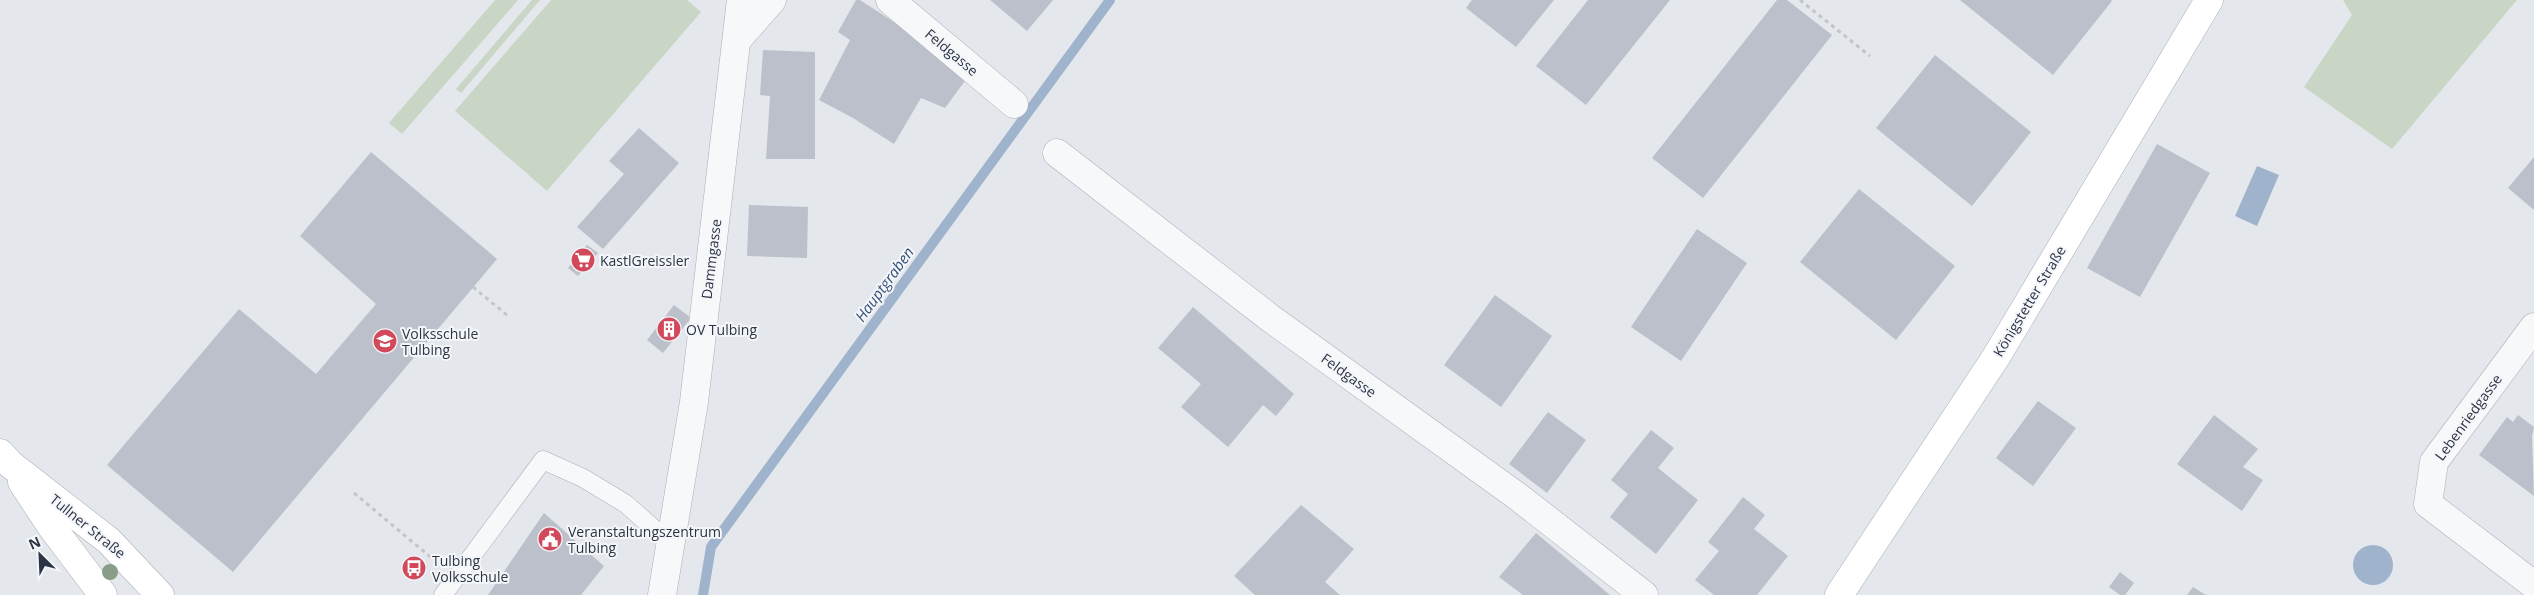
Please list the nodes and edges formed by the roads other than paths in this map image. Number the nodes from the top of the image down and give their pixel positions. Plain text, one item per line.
1 (741, 0) edge
2 (772, 0) edge
3 (890, 0) edge
4 (2204, 2) edge
5 (737, 40) junction
6 (1014, 104) dead end
7 (1057, 153) dead end
8 (2534, 327) edge
9 (5, 458) edge
10 (671, 544) junction
11 (2534, 585) edge
12 (103, 595) edge
13 (160, 595) edge
14 (443, 595) edge
15 (662, 595) edge
16 (1644, 595) edge
17 (1839, 595) edge

1 - 5 street, Dammgasse
2 - 5 street
3 - 6 street, Feldgasse
4 - 17 main road, Königstetter Straße
5 - 10 street, Dammgasse
7 - 16 street, Feldgasse
8 - 11 street, Lebenriedgasse
9 - 12 main road, Tullner Straße
9 - 13 main road, Tullner Straße
10 - 14 lane
10 - 15 street, Dammgasse

